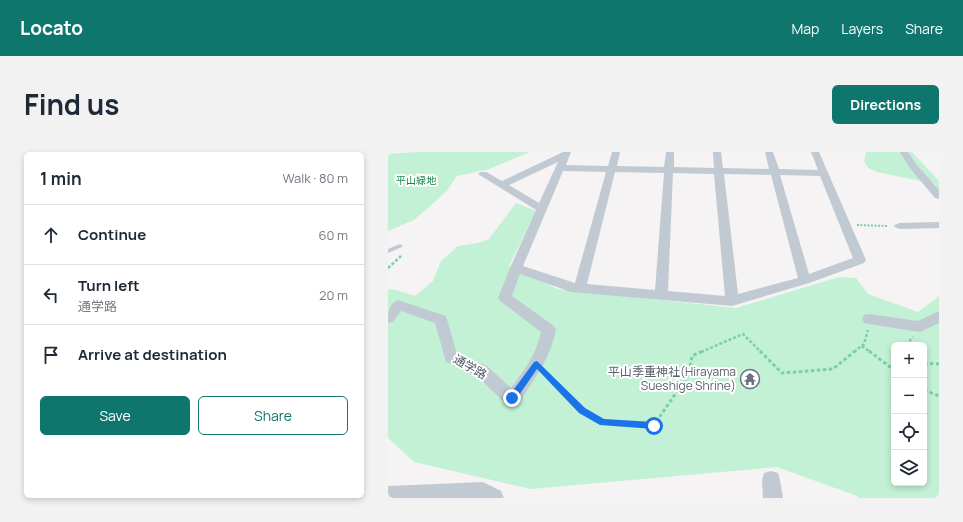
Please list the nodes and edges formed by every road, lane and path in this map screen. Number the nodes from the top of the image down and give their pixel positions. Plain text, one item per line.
1 (616, 152) edge
2 (670, 152) edge
3 (717, 152) edge
4 (769, 152) edge
5 (815, 152) edge
6 (904, 152) edge
7 (567, 154) edge
8 (561, 168) junction
9 (611, 169) junction
10 (669, 170) junction
11 (719, 171) junction
12 (774, 172) junction
13 (824, 173) junction
14 (483, 174) dead end
15 (502, 185) junction
16 (939, 196) edge
17 (542, 209) junction
18 (846, 225) junction
19 (939, 225) edge
20 (898, 226) joint
21 (400, 246) dead end
22 (388, 251) edge
23 (516, 268) junction
24 (805, 280) junction
25 (580, 288) junction
26 (661, 294) junction
27 (732, 301) junction
28 (939, 316) edge
29 (388, 318) edge
30 (870, 319) joint
31 (862, 346) junction
32 (927, 363) edge
33 (537, 364) junction
34 (939, 364) edge
35 (891, 368) edge
36 (927, 391) edge
37 (939, 396) edge
38 (388, 496) edge
39 (494, 498) edge

1 - 9 street
2 - 10 street
3 - 11 street
4 - 12 street
5 - 13 street
6 - 16 street
7 - 8 street
7 - 15 street
8 - 9 street
8 - 17 street
9 - 10 street
9 - 25 street
10 - 11 street
10 - 26 street
11 - 12 street
11 - 27 street
12 - 13 street
12 - 24 street
13 - 18 street
14 - 15 street
15 - 17 street
17 - 23 street
18 - 20 path
18 - 24 street
19 - 20 street
21 - 22 lane
23 - 25 street
23 - 33 street, 通学路
24 - 27 street
25 - 26 street
26 - 27 street
28 - 30 street
29 - 33 street, 通学路
30 - 31 path
31 - 33 path
31 - 35 path
32 - 34 path
36 - 37 path
38 - 39 street

